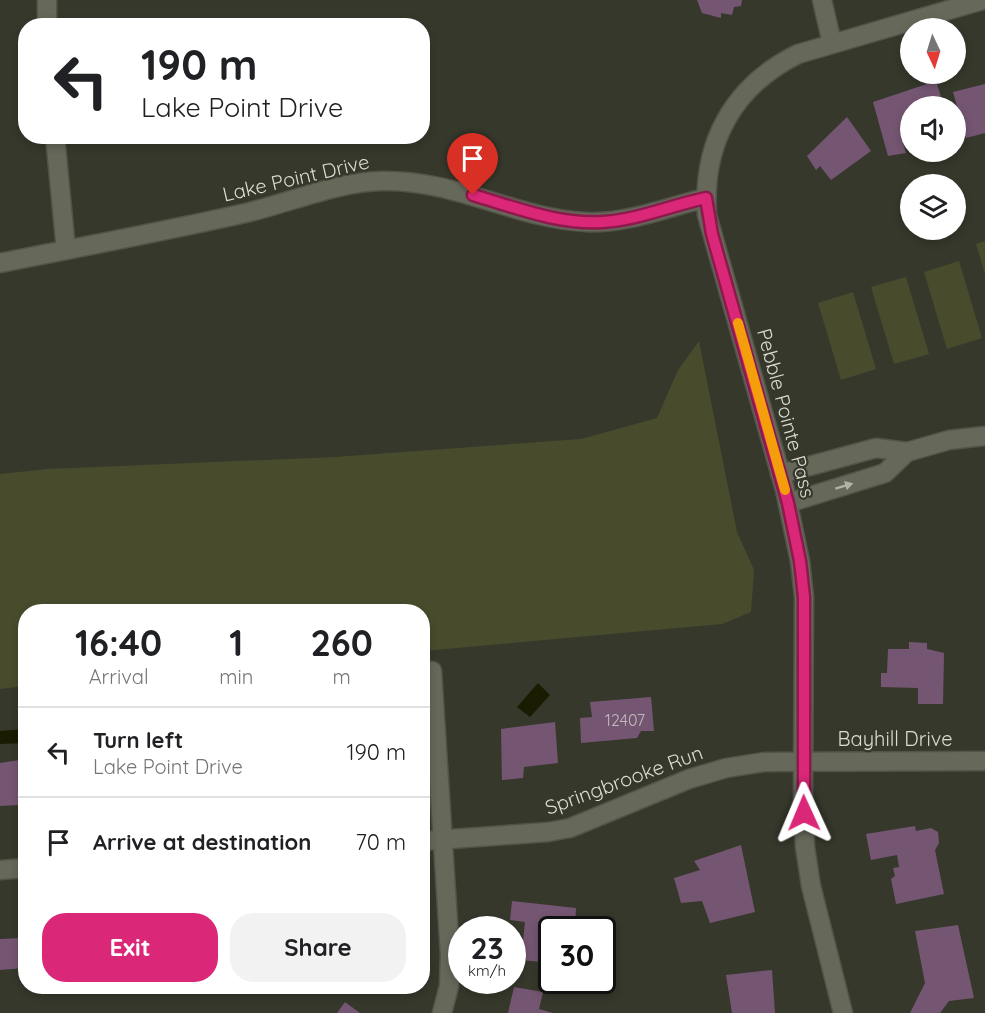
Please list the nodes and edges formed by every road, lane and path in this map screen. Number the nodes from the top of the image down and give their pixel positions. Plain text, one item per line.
1 (47, 0) edge
2 (822, 0) edge
3 (983, 0) edge
4 (47, 18) edge
5 (832, 43) junction
6 (56, 144) edge
7 (706, 198) junction
8 (66, 250) junction
9 (0, 263) edge
10 (985, 436) edge
11 (907, 452) junction
12 (780, 474) junction
13 (788, 503) junction
14 (432, 671) dead end
15 (985, 761) edge
16 (804, 763) junction
17 (444, 839) junction
18 (430, 840) edge
19 (18, 869) edge
20 (0, 870) edge
21 (442, 1013) edge
22 (843, 1013) edge

1 - 4 street
2 - 5 street
3 - 5 street, Pebble Pointe Pass
5 - 7 street, Pebble Pointe Pass
6 - 8 street
7 - 8 street, Lake Point Drive
7 - 12 street, Pebble Pointe Pass
8 - 9 street, Lake Point Drive
10 - 11 street
11 - 12 street
13 -> 11 street
12 - 13 street, Pebble Pointe Pass
13 - 16 street, Pebble Pointe Pass
14 - 17 street
15 - 16 street, Bayhill Drive
16 - 17 street, Springbrooke Run
16 - 22 street, Pebble Pointe Pass
17 - 18 street, Springbrooke Run
17 - 21 street
19 - 20 street

